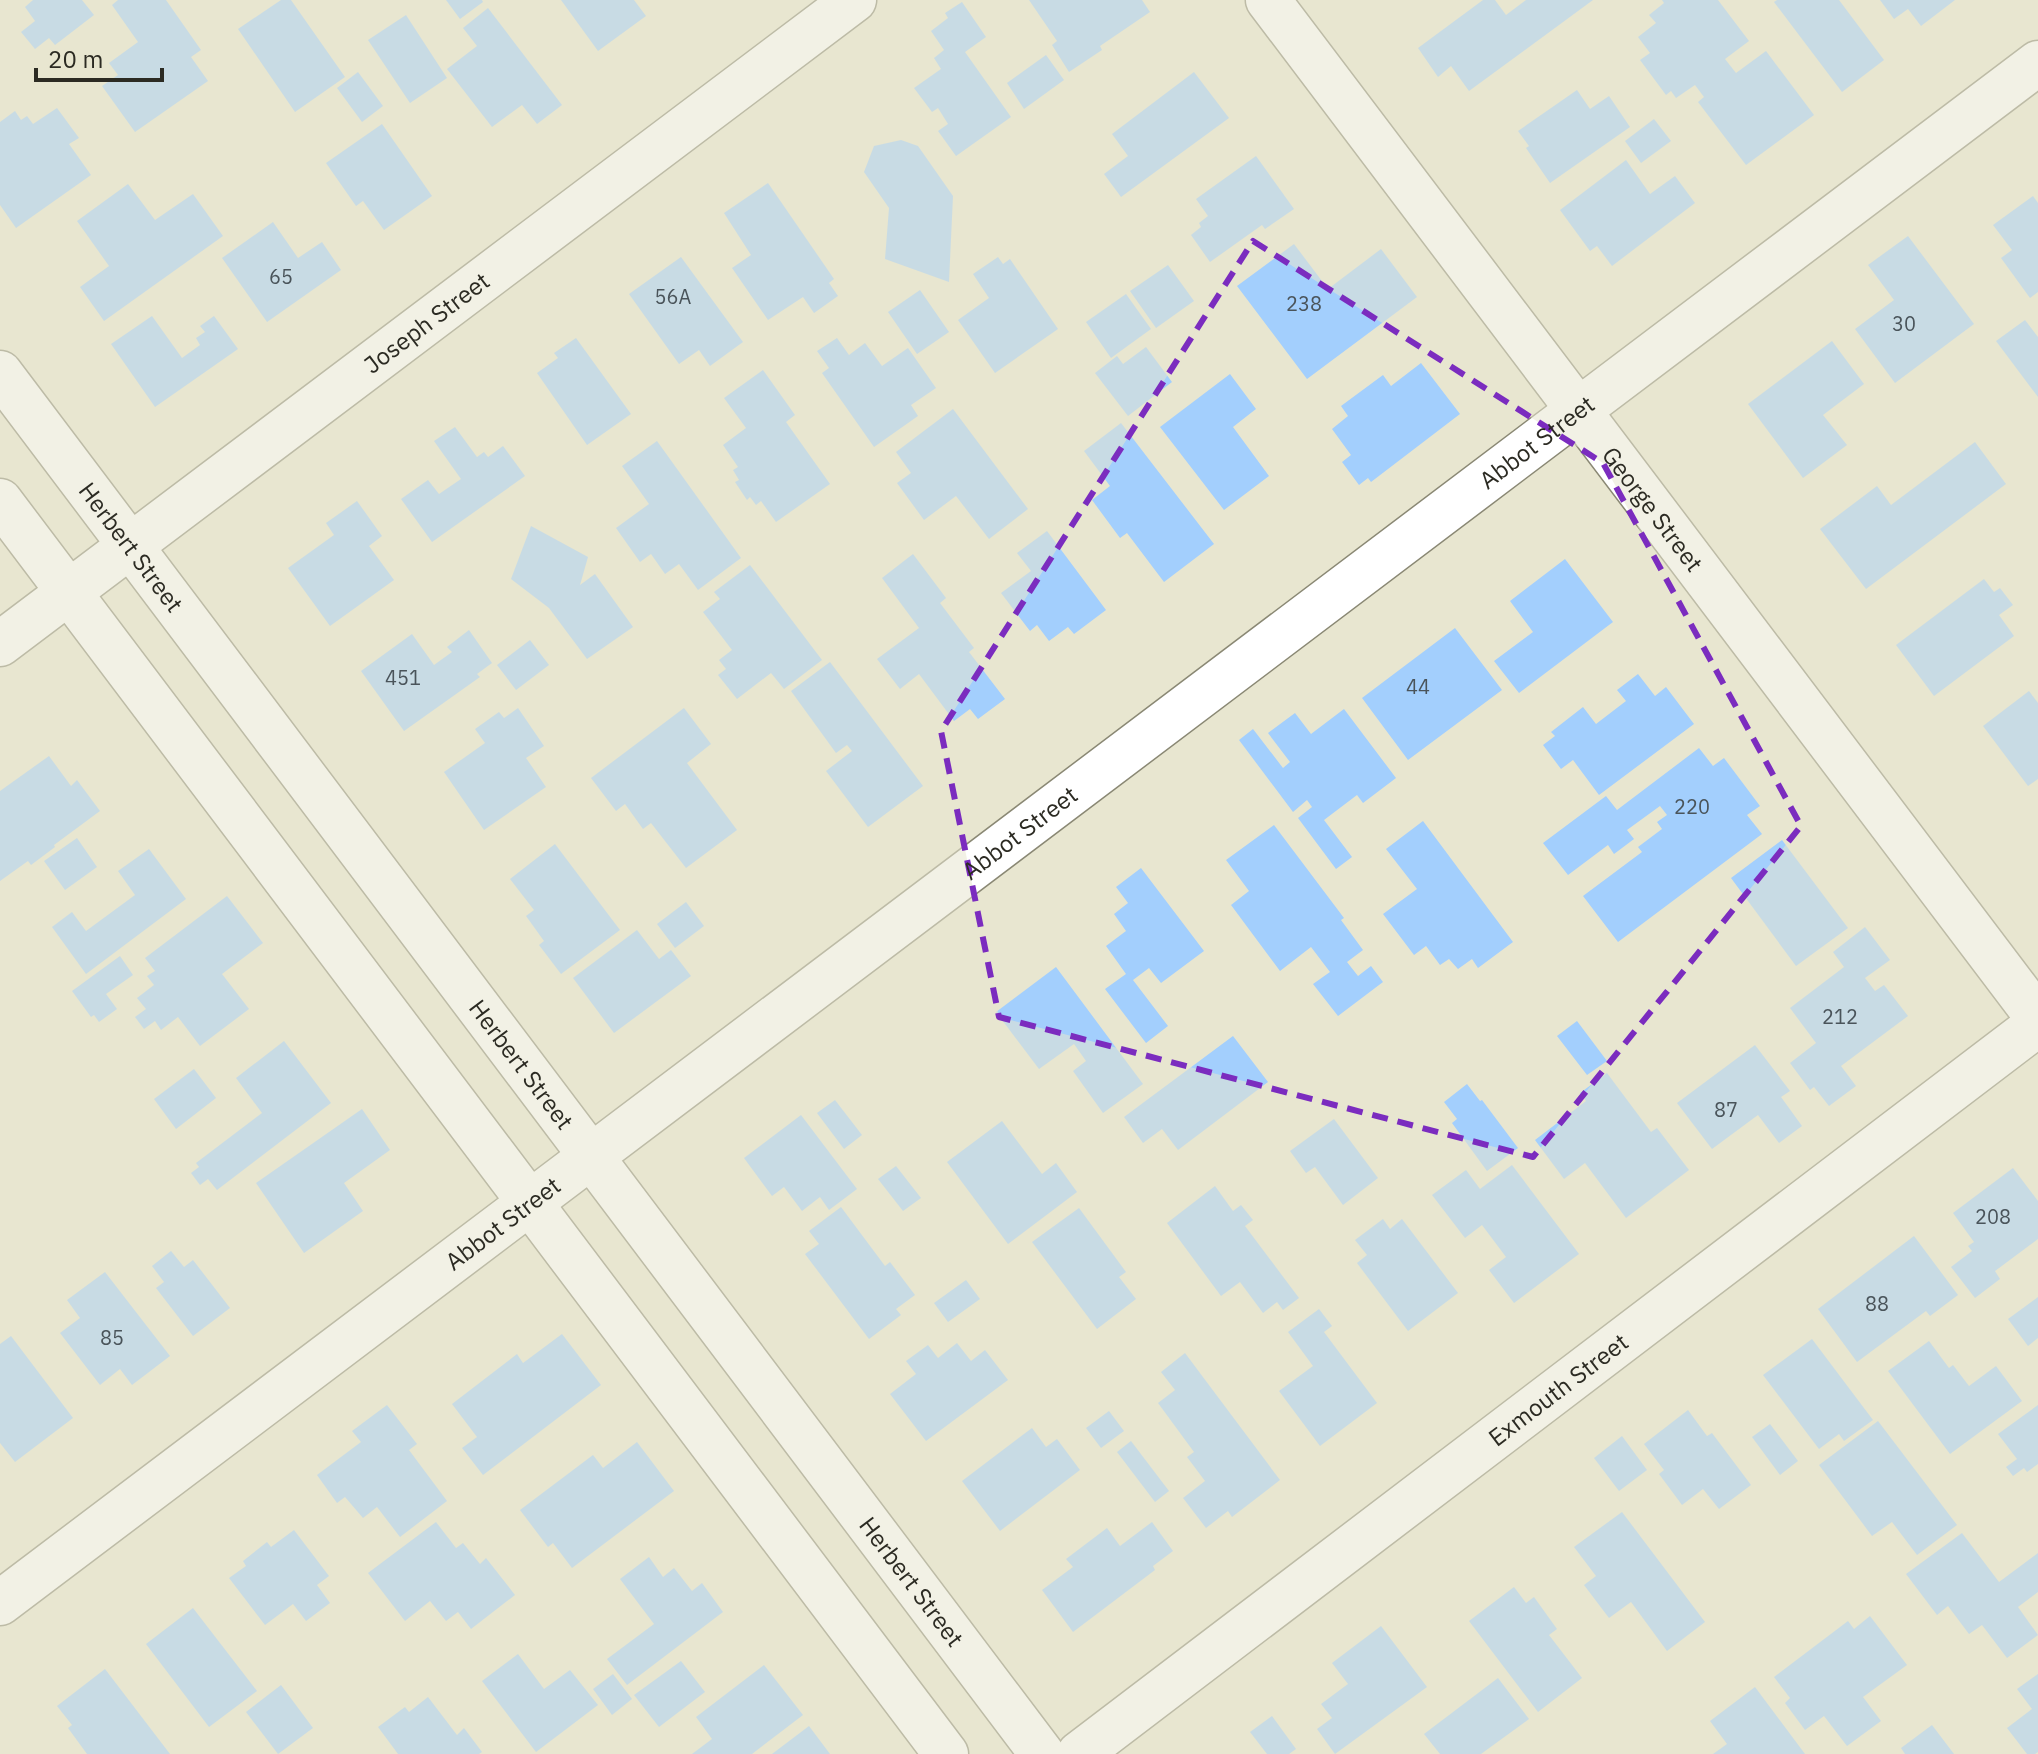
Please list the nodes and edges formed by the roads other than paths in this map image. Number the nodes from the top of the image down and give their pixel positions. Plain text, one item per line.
1 (854, 0) edge
2 (1268, 0) edge
3 (2038, 63) edge
4 (0, 373) edge
5 (1578, 410) junction
6 (0, 501) edge
7 (131, 547) junction
8 (69, 592) junction
9 (0, 644) edge
10 (2038, 1018) edge
11 (2038, 1024) edge
12 (592, 1156) junction
13 (529, 1203) junction
14 (0, 1603) edge
15 (946, 1754) edge
16 (1042, 1754) edge
17 (1079, 1754) edge

1 - 7 street, Joseph Street
2 - 5 street, George Street
3 - 5 street, Abbot Street
4 - 7 street, Herbert Street
5 - 10 street, George Street
5 - 12 street, Abbot Street
6 - 8 street
7 - 8 street, Joseph Street
7 - 12 street, Herbert Street
8 - 9 street, Joseph Street
8 - 13 street
11 - 17 street, Exmouth Street
12 - 13 street, Abbot Street
12 - 16 street, Herbert Street
13 - 14 street, Abbot Street
13 - 15 street

